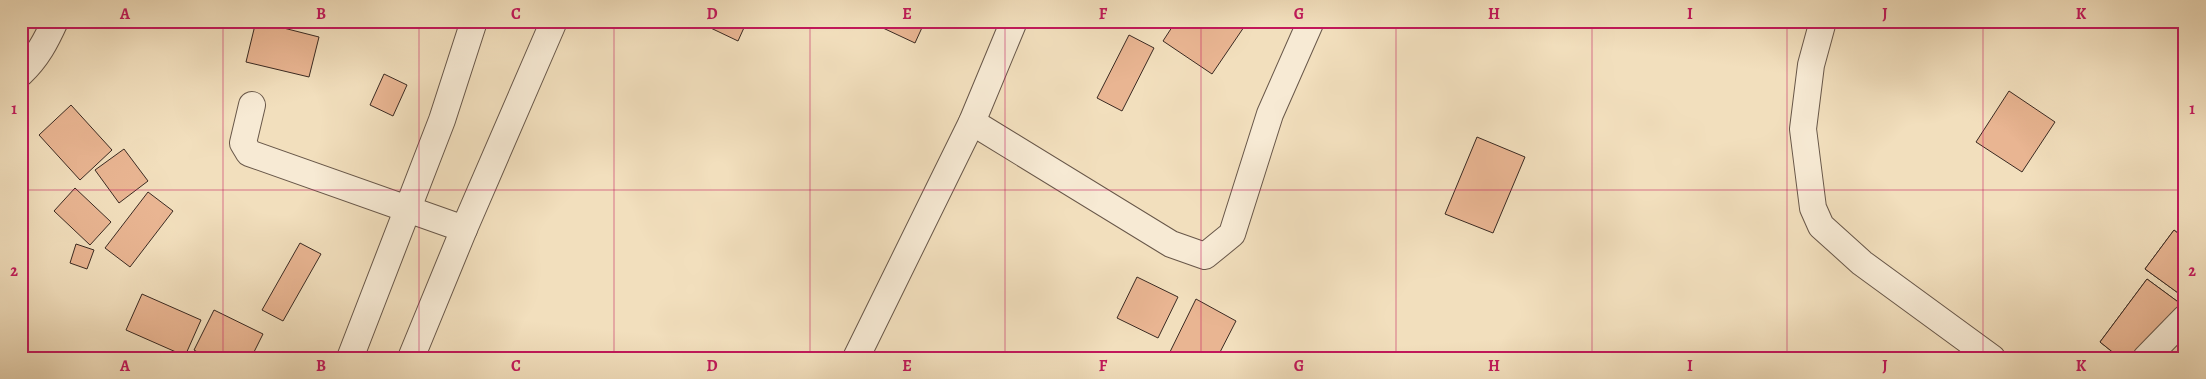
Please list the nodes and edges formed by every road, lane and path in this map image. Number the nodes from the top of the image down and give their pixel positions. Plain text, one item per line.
1 (55, 21) edge
2 (474, 21) edge
3 (554, 21) edge
4 (1014, 21) edge
5 (1311, 21) edge
6 (1823, 21) edge
7 (21, 74) edge
8 (252, 105) dead end
9 (972, 122) junction
10 (408, 209) junction
11 (464, 229) junction
12 (2185, 318) edge
13 (350, 358) edge
14 (411, 358) edge
15 (856, 358) edge
16 (1992, 358) edge
17 (2146, 358) edge

1 - 7 street
2 - 10 street
3 - 11 street
4 - 9 street
5 - 9 street
6 - 16 street
8 - 10 street
9 - 15 street
10 - 11 street
10 - 13 street
11 - 14 street
12 - 17 street

